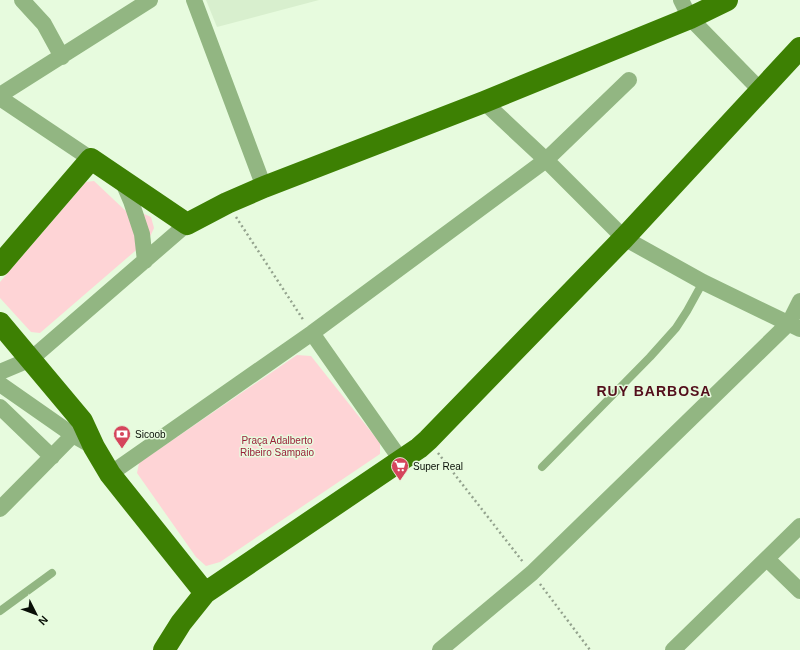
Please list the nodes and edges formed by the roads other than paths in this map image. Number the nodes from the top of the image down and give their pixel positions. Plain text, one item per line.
1 (22, 0) edge
2 (150, 0) edge
3 (194, 0) edge
4 (727, 0) edge
5 (686, 9) edge
6 (800, 48) edge
7 (62, 57) junction
8 (629, 80) dead end
9 (761, 91) junction
10 (0, 97) edge
11 (484, 102) junction
12 (91, 159) junction
13 (546, 160) junction
14 (122, 180) junction
15 (264, 187) junction
16 (187, 224) junction
17 (624, 238) junction
18 (145, 261) junction
19 (0, 265) edge
20 (703, 282) junction
21 (800, 301) edge
22 (0, 323) edge
23 (795, 326) edge
24 (312, 333) junction
25 (31, 359) junction
26 (1, 380) edge
27 (57, 391) junction
28 (0, 407) edge
29 (70, 433) junction
30 (94, 447) junction
31 (52, 457) junction
32 (401, 460) junction
33 (542, 467) dead end
34 (110, 474) junction
35 (0, 509) edge
36 (800, 526) edge
37 (767, 559) junction
38 (52, 573) dead end
39 (800, 591) edge
40 (205, 594) junction
41 (0, 611) edge
42 (164, 649) edge
43 (440, 650) edge
44 (673, 650) edge

1 - 7 street
2 - 7 street
3 - 15 street
4 - 5 main road
5 - 9 street
5 - 11 main road
6 - 9 main road
7 - 10 street
8 - 13 street
9 - 17 main road
10 - 12 street
11 - 13 street
11 - 15 main road
12 - 14 main road
12 - 19 main road
13 - 17 street
13 - 24 street
14 - 16 main road
14 - 18 street
15 - 16 main road
16 - 18 street
17 - 20 street
17 - 32 main road
18 - 25 street
20 - 23 street
20 - 33 lane
21 - 23 street
22 - 25 main road
23 - 43 street
24 - 32 street
24 - 34 street
25 - 26 street
25 - 27 main road
26 - 28 street
26 - 29 street
27 - 29 street
27 - 30 main road
28 - 31 street
29 - 30 street
29 - 31 street
30 - 34 main road
31 - 35 street
32 - 40 main road
34 - 40 main road
36 - 37 street
37 - 39 street
37 - 44 street
38 - 41 lane
40 - 42 main road

